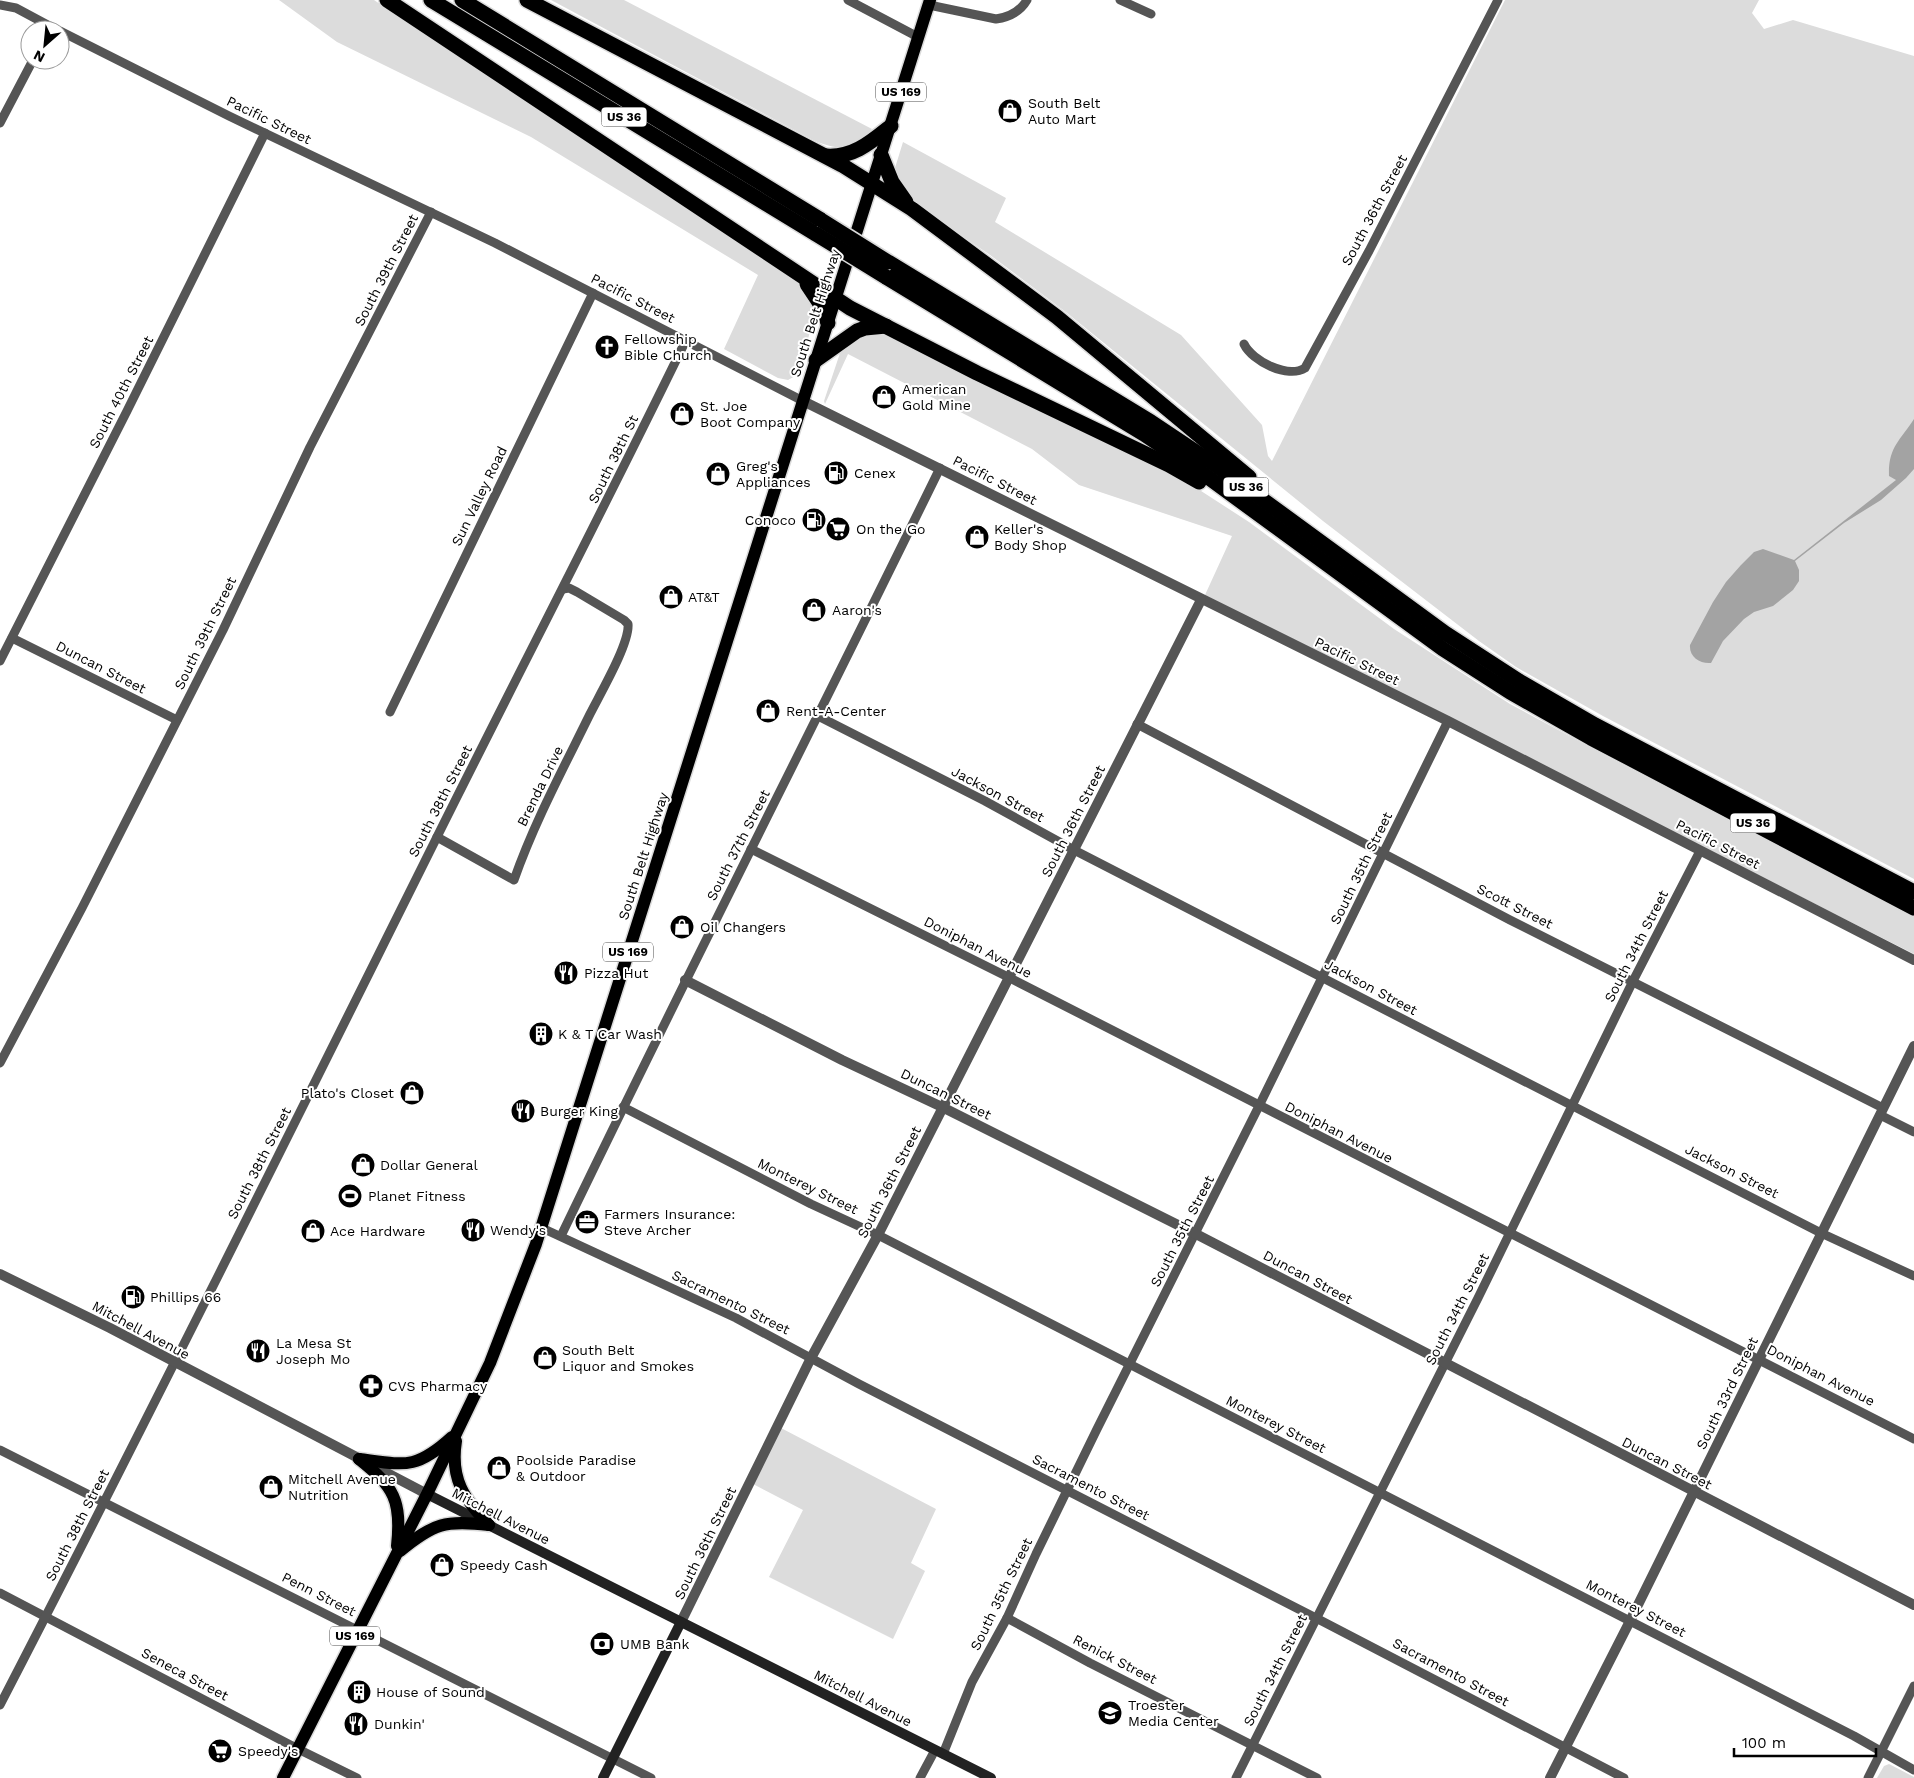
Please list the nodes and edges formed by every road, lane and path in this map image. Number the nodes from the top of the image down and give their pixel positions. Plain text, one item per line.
1 (387, 0) edge
2 (431, 0) edge
3 (462, 0) edge
4 (527, 0) edge
5 (848, 0) edge
6 (1027, 0) edge
7 (1120, 0) edge
8 (1498, 0) edge
9 (929, 2) edge
10 (0, 5) edge
11 (1151, 14) dead end
12 (37, 20) edge
13 (70, 37) edge
14 (918, 37) junction
15 (28, 70) edge
16 (0, 123) edge
17 (890, 126) junction
18 (265, 133) junction
19 (881, 155) junction
20 (825, 156) junction
21 (872, 184) junction
22 (912, 209) junction
23 (431, 212) junction
24 (819, 227) junction
25 (804, 278) junction
26 (593, 293) junction
27 (836, 298) junction
28 (828, 323) junction
29 (886, 326) junction
30 (686, 340) junction
31 (1244, 344) dead end
32 (816, 360) junction
33 (803, 401) junction
34 (940, 468) junction
35 (1273, 523) junction
36 (1321, 542) junction
37 (563, 589) junction
38 (1201, 600) junction
39 (12, 638) junction
40 (0, 661) edge
41 (390, 712) dead end
42 (818, 716) junction
43 (177, 720) junction
44 (1448, 722) junction
45 (1137, 724) junction
46 (437, 837) junction
47 (751, 849) junction
48 (1074, 850) junction
49 (1700, 851) junction
50 (1384, 852) junction
51 (1914, 892) edge
52 (1914, 908) edge
53 (1914, 960) edge
54 (1008, 977) junction
55 (1322, 977) junction
56 (685, 980) junction
57 (1633, 982) junction
58 (1914, 1046) edge
59 (0, 1063) edge
60 (1259, 1106) junction
61 (1573, 1106) junction
62 (623, 1107) junction
63 (942, 1107) junction
64 (1881, 1111) junction
65 (1914, 1132) edge
66 (542, 1228) junction
67 (1821, 1233) junction
68 (1196, 1234) junction
69 (1510, 1234) junction
70 (878, 1235) junction
71 (562, 1236) junction
72 (0, 1274) edge
73 (1914, 1276) edge
74 (811, 1358) junction
75 (1759, 1359) junction
76 (175, 1363) junction
77 (1445, 1364) junction
78 (1129, 1365) junction
79 (457, 1432) junction
80 (1914, 1439) edge
81 (0, 1450) edge
82 (359, 1458) junction
83 (1067, 1491) junction
84 (1380, 1492) junction
85 (1693, 1492) junction
86 (427, 1494) junction
87 (104, 1502) junction
88 (489, 1525) junction
89 (396, 1554) junction
90 (0, 1593) edge
91 (1914, 1605) edge
92 (46, 1616) junction
93 (1007, 1618) junction
94 (1316, 1618) junction
95 (1630, 1620) junction
96 (681, 1622) junction
97 (358, 1629) junction
98 (1914, 1686) edge
99 (0, 1705) edge
100 (1253, 1745) junction
101 (1565, 1747) junction
102 (298, 1749) junction
103 (939, 1751) junction
104 (1881, 1752) junction
105 (613, 1759) junction
106 (1914, 1770) edge
107 (283, 1778) edge
108 (357, 1778) edge
109 (603, 1778) edge
110 (650, 1778) edge
111 (920, 1778) edge
112 (992, 1778) edge
113 (1236, 1778) edge
114 (1317, 1778) edge
115 (1550, 1778) edge
116 (1624, 1778) edge
117 (1868, 1778) edge

1 - 25 highway
2 - 24 highway, US 36
3 - 24 highway, US 36
4 - 20 highway
5 - 14 street
6 - 9 street
7 - 11 street
8 - 31 street, South 36th Street
9 - 14 main road, South Belt Highway / US 169
10 - 12 street, Pacific Street
13 - 18 street, Pacific Street
14 - 17 main road, South Belt Highway / US 169
15 - 16 street
17 - 19 main road, South Belt Highway / US 169
17 - 20 highway
18 - 23 street, Pacific Street
18 - 39 street, South 40th Street
19 - 21 main road, South Belt Highway / US 169
19 - 22 highway
20 - 21 highway
21 - 22 highway
21 - 27 main road, South Belt Highway / US 169
22 - 36 highway
23 - 26 street, Pacific Street
23 - 43 street, South 39th Street
24 - 35 highway, US 36, bridge
24 - 36 highway, US 36, bridge
25 - 27 highway
25 - 28 highway
26 - 30 street, Pacific Street
26 - 41 street, Sun Valley Road
27 - 28 main road, South Belt Highway / US 169
27 - 29 highway
28 - 32 main road, South Belt Highway / US 169
29 - 32 highway
29 - 35 highway
30 - 33 street, Pacific Street
30 - 37 street, South 38th St
32 - 33 main road, South Belt Highway / US 169
33 - 34 street, Pacific Street
33 - 66 main road, South Belt Highway / US 169
34 - 38 street, Pacific Street
34 - 42 street, South 37th Street
35 - 52 highway, US 36
36 - 51 highway, US 36
37 - 46 street, South 38th Street
37 - 46 street, Brenda Drive
38 - 44 street, Pacific Street
38 - 45 street, South 36th Street
39 - 40 street, South 40th Street
39 - 43 street, Duncan Street
42 - 47 street, South 37th Street
42 - 48 street, Jackson Street
43 - 59 street, South 39th Street
44 - 49 street, Pacific Street
44 - 50 street, South 35th Street
45 - 48 street, South 36th Street
45 - 50 street, Scott Street
46 - 76 street, South 38th Street
47 - 54 street, Doniphan Avenue
47 - 56 street, South 37th Street
48 - 54 street, South 36th Street
48 - 55 street, Jackson Street
49 - 53 street, Pacific Street
49 - 57 street, South 34th Street
50 - 55 street, South 35th Street
50 - 57 street, Scott Street
54 - 60 street, Doniphan Avenue
54 - 63 street, South 36th Street
55 - 60 street, South 35th Street
55 - 61 street, Jackson Street
56 - 62 street, South 37th Street
56 - 63 street, Duncan Street
57 - 61 street, South 34th Street
57 - 64 street, Scott Street
58 - 64 street, South 33rd Street
60 - 68 street, South 35th Street
60 - 69 street, Doniphan Avenue
61 - 67 street, Jackson Street
61 - 69 street, South 34th Street
62 - 70 street, Monterey Street
62 - 71 street, South 37th Street
63 - 68 street, Duncan Street
63 - 70 street, South 36th Street
64 - 65 street, Scott Street
64 - 67 street, South 33rd Street
66 - 71 street, Sacramento Street
66 - 79 main road, South Belt Highway / US 169
67 - 73 street, Jackson Street
67 - 75 street, South 33rd Street
68 - 77 street, Duncan Street
68 - 78 street, South 35th Street
69 - 75 street, Doniphan Avenue
69 - 77 street, South 34th Street
70 - 74 street, South 36th Street
70 - 78 street, Monterey Street
71 - 74 street, Sacramento Street
72 - 76 street, Mitchell Avenue
74 - 83 street, Sacramento Street
74 - 96 street, South 36th Street
75 - 80 street, Doniphan Avenue
75 - 85 street, South 33rd Street
76 - 82 street, Mitchell Avenue
76 - 87 street, South 38th Street
77 - 84 street, South 34th Street
77 - 85 street, Duncan Street
78 - 83 street, South 35th Street
78 - 84 street, Monterey Street
79 - 82 main road
79 - 86 main road, South Belt Highway / US 169
79 - 88 main road
81 - 87 street, Penn Street
82 - 86 street, Mitchell Avenue
82 - 89 main road
83 - 93 street, South 35th Street
83 - 94 street, Sacramento Street
84 - 94 street, South 34th Street
84 - 95 street, Monterey Street
85 - 91 street, Duncan Street
85 - 95 street, South 33rd Street
86 - 88 main road, Mitchell Avenue
86 - 89 main road, South Belt Highway / US 169
87 - 92 street, South 38th Street
87 - 97 street, Penn Street
88 - 89 main road
88 - 96 main road, Mitchell Avenue
89 - 97 main road, South Belt Highway / US 169
90 - 92 street, Seneca Street
92 - 99 street, South 38th Street
92 - 102 street, Seneca Street
93 - 100 street, Renick Street
93 - 103 street, South 35th Street
94 - 100 street, South 34th Street
94 - 101 street, Sacramento Street
95 - 101 street, South 33rd Street
95 - 104 street, Monterey Street
96 - 103 main road, Mitchell Avenue
96 - 105 main road, South 36th Street
97 - 102 main road, South Belt Highway / US 169
97 - 105 street, Penn Street
98 - 104 street
100 - 113 street, South 34th Street
100 - 114 street, Renick Street
101 - 115 street, South 33rd Street
101 - 116 street, Sacramento Street
102 - 107 main road, South Belt Highway / US 169
102 - 108 street, Seneca Street
103 - 111 street, South 35th Street
103 - 112 main road, Mitchell Avenue
104 - 106 street, Monterey Street
104 - 117 street
105 - 109 main road, South 36th Street
105 - 110 street, Penn Street

